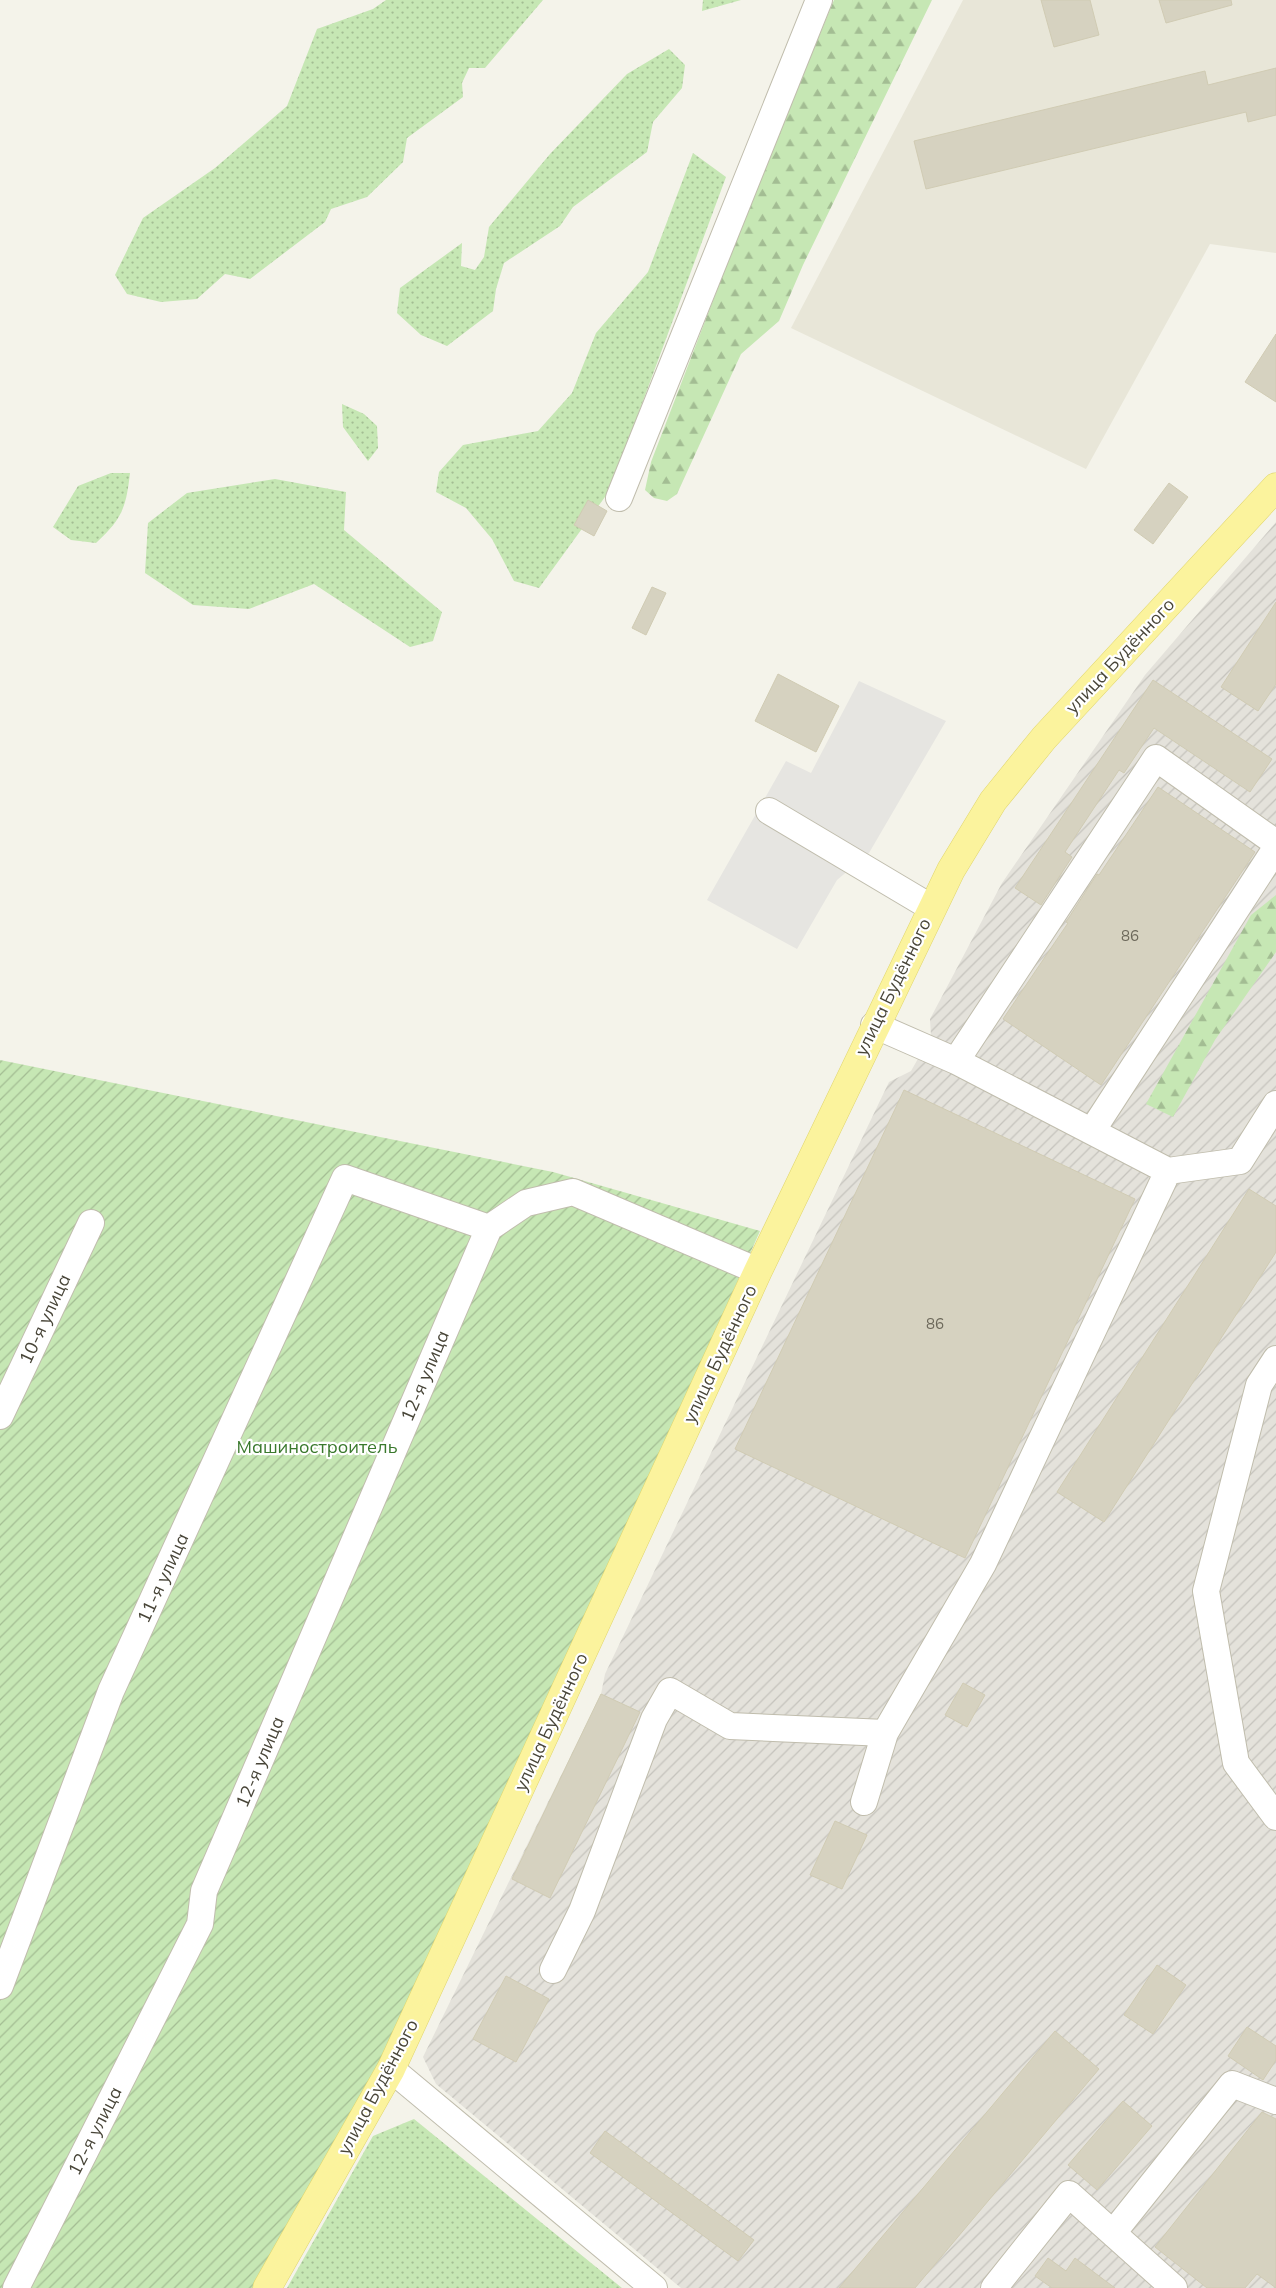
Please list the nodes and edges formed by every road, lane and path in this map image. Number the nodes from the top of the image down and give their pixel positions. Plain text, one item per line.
1 (819, 0) edge
2 (1276, 487) edge
3 (619, 498) dead end
4 (769, 811) dead end
5 (1276, 843) edge
6 (1276, 848) edge
7 (932, 908) junction
8 (874, 1025) junction
9 (956, 1061) junction
10 (1276, 1104) edge
11 (1092, 1131) junction
12 (1168, 1171) junction
13 (90, 1223) dead end
14 (489, 1228) junction
15 (758, 1271) junction
16 (1276, 1359) edge
17 (1268, 1391) edge
18 (0, 1416) edge
19 (885, 1733) junction
20 (864, 1802) dead end
21 (1276, 1817) edge
22 (553, 1970) dead end
23 (2, 1976) edge
24 (391, 2069) junction
25 (1276, 2101) edge
26 (1113, 2233) junction
27 (16, 2288) edge
28 (267, 2288) edge
29 (654, 2288) edge
30 (994, 2288) edge
31 (1174, 2288) edge

1 - 3 street
2 - 7 main road, улица Будённого
4 - 7 street
5 - 9 street
6 - 11 street
7 - 8 main road, улица Будённого
8 - 9 street
8 - 15 main road, улица Будённого
9 - 11 street
10 - 12 street
11 - 12 street
12 - 19 street
13 - 18 street, 10-я улица
14 - 15 street
14 - 23 street, 11-я улица
14 - 27 street, 12-я улица
15 - 24 main road, улица Будённого
16 - 17 street
17 - 21 street
19 - 20 street
19 - 22 street
24 - 28 main road, улица Будённого
24 - 29 street
25 - 26 street
26 - 30 street
26 - 31 street

